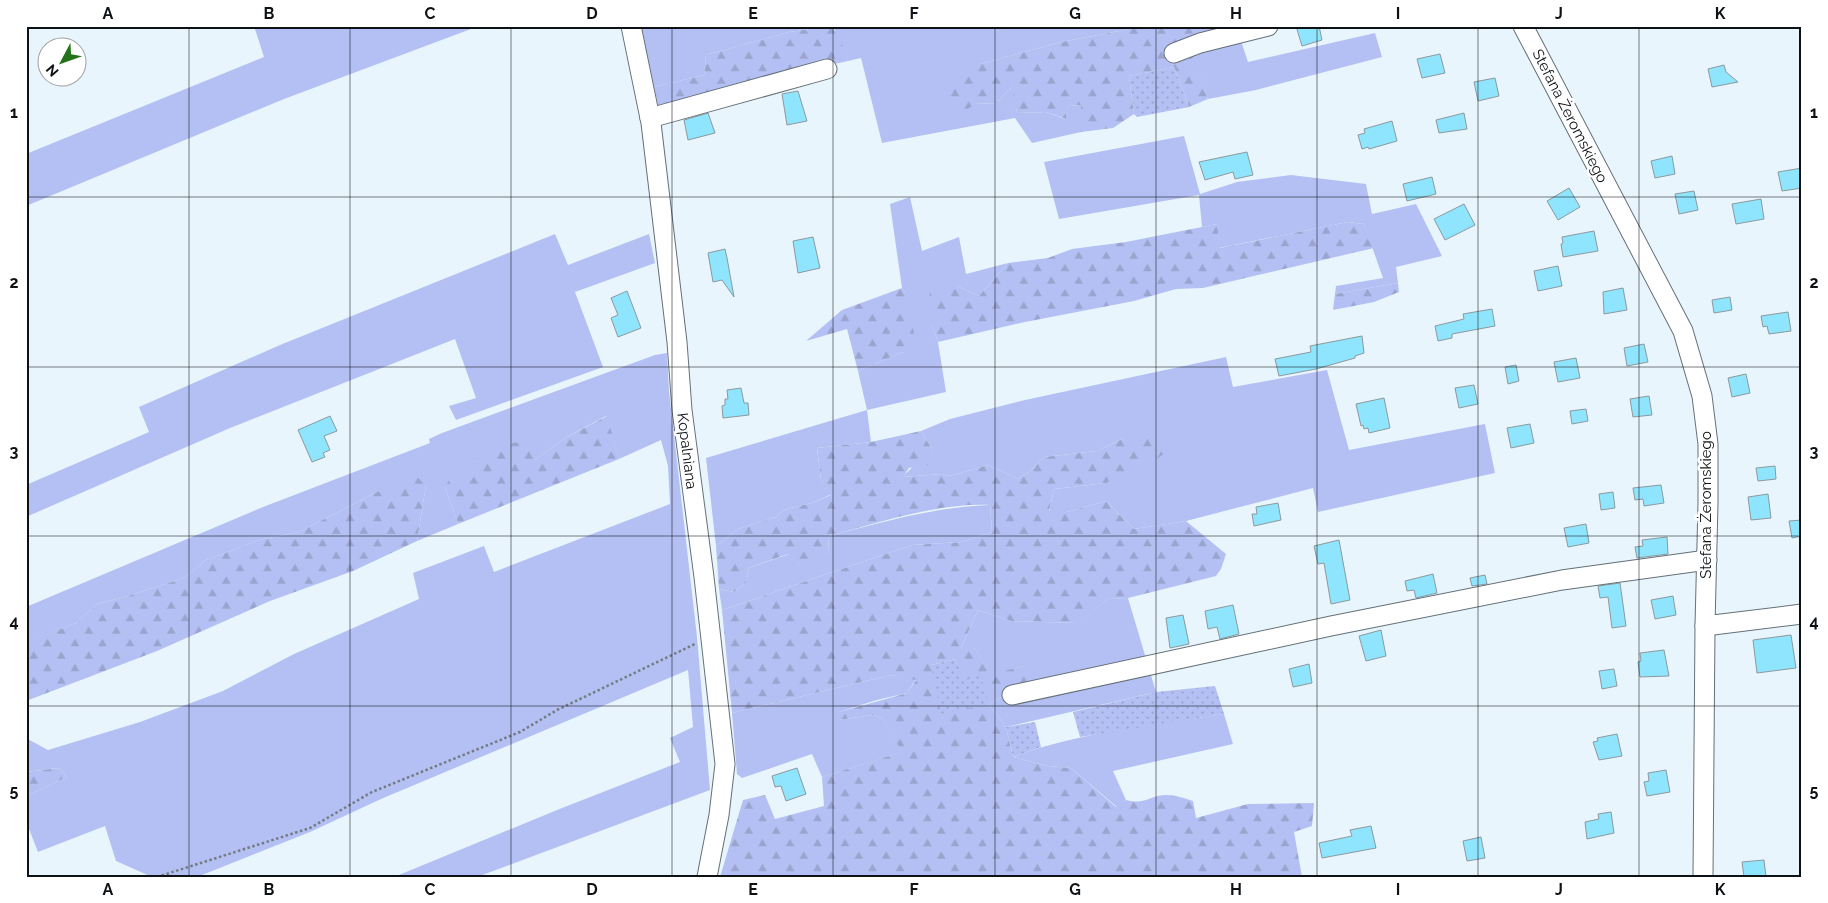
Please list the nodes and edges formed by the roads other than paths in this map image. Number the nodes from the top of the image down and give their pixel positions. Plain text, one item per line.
1 (631, 26) edge
2 (1268, 26) edge
3 (1523, 26) edge
4 (1174, 53) dead end
5 (827, 69) dead end
6 (650, 118) junction
7 (1706, 560) junction
8 (1802, 614) edge
9 (1705, 626) junction
10 (1012, 695) dead end
11 (707, 877) edge
12 (1703, 877) edge

1 - 6 street, Kopalniana
2 - 4 street
3 - 7 street, Stefana Żeromskiego
5 - 6 street
6 - 11 street, Kopalniana
7 - 9 street, Stefana Żeromskiego
7 - 10 street
8 - 9 street
9 - 12 street, Stefana Żeromskiego

